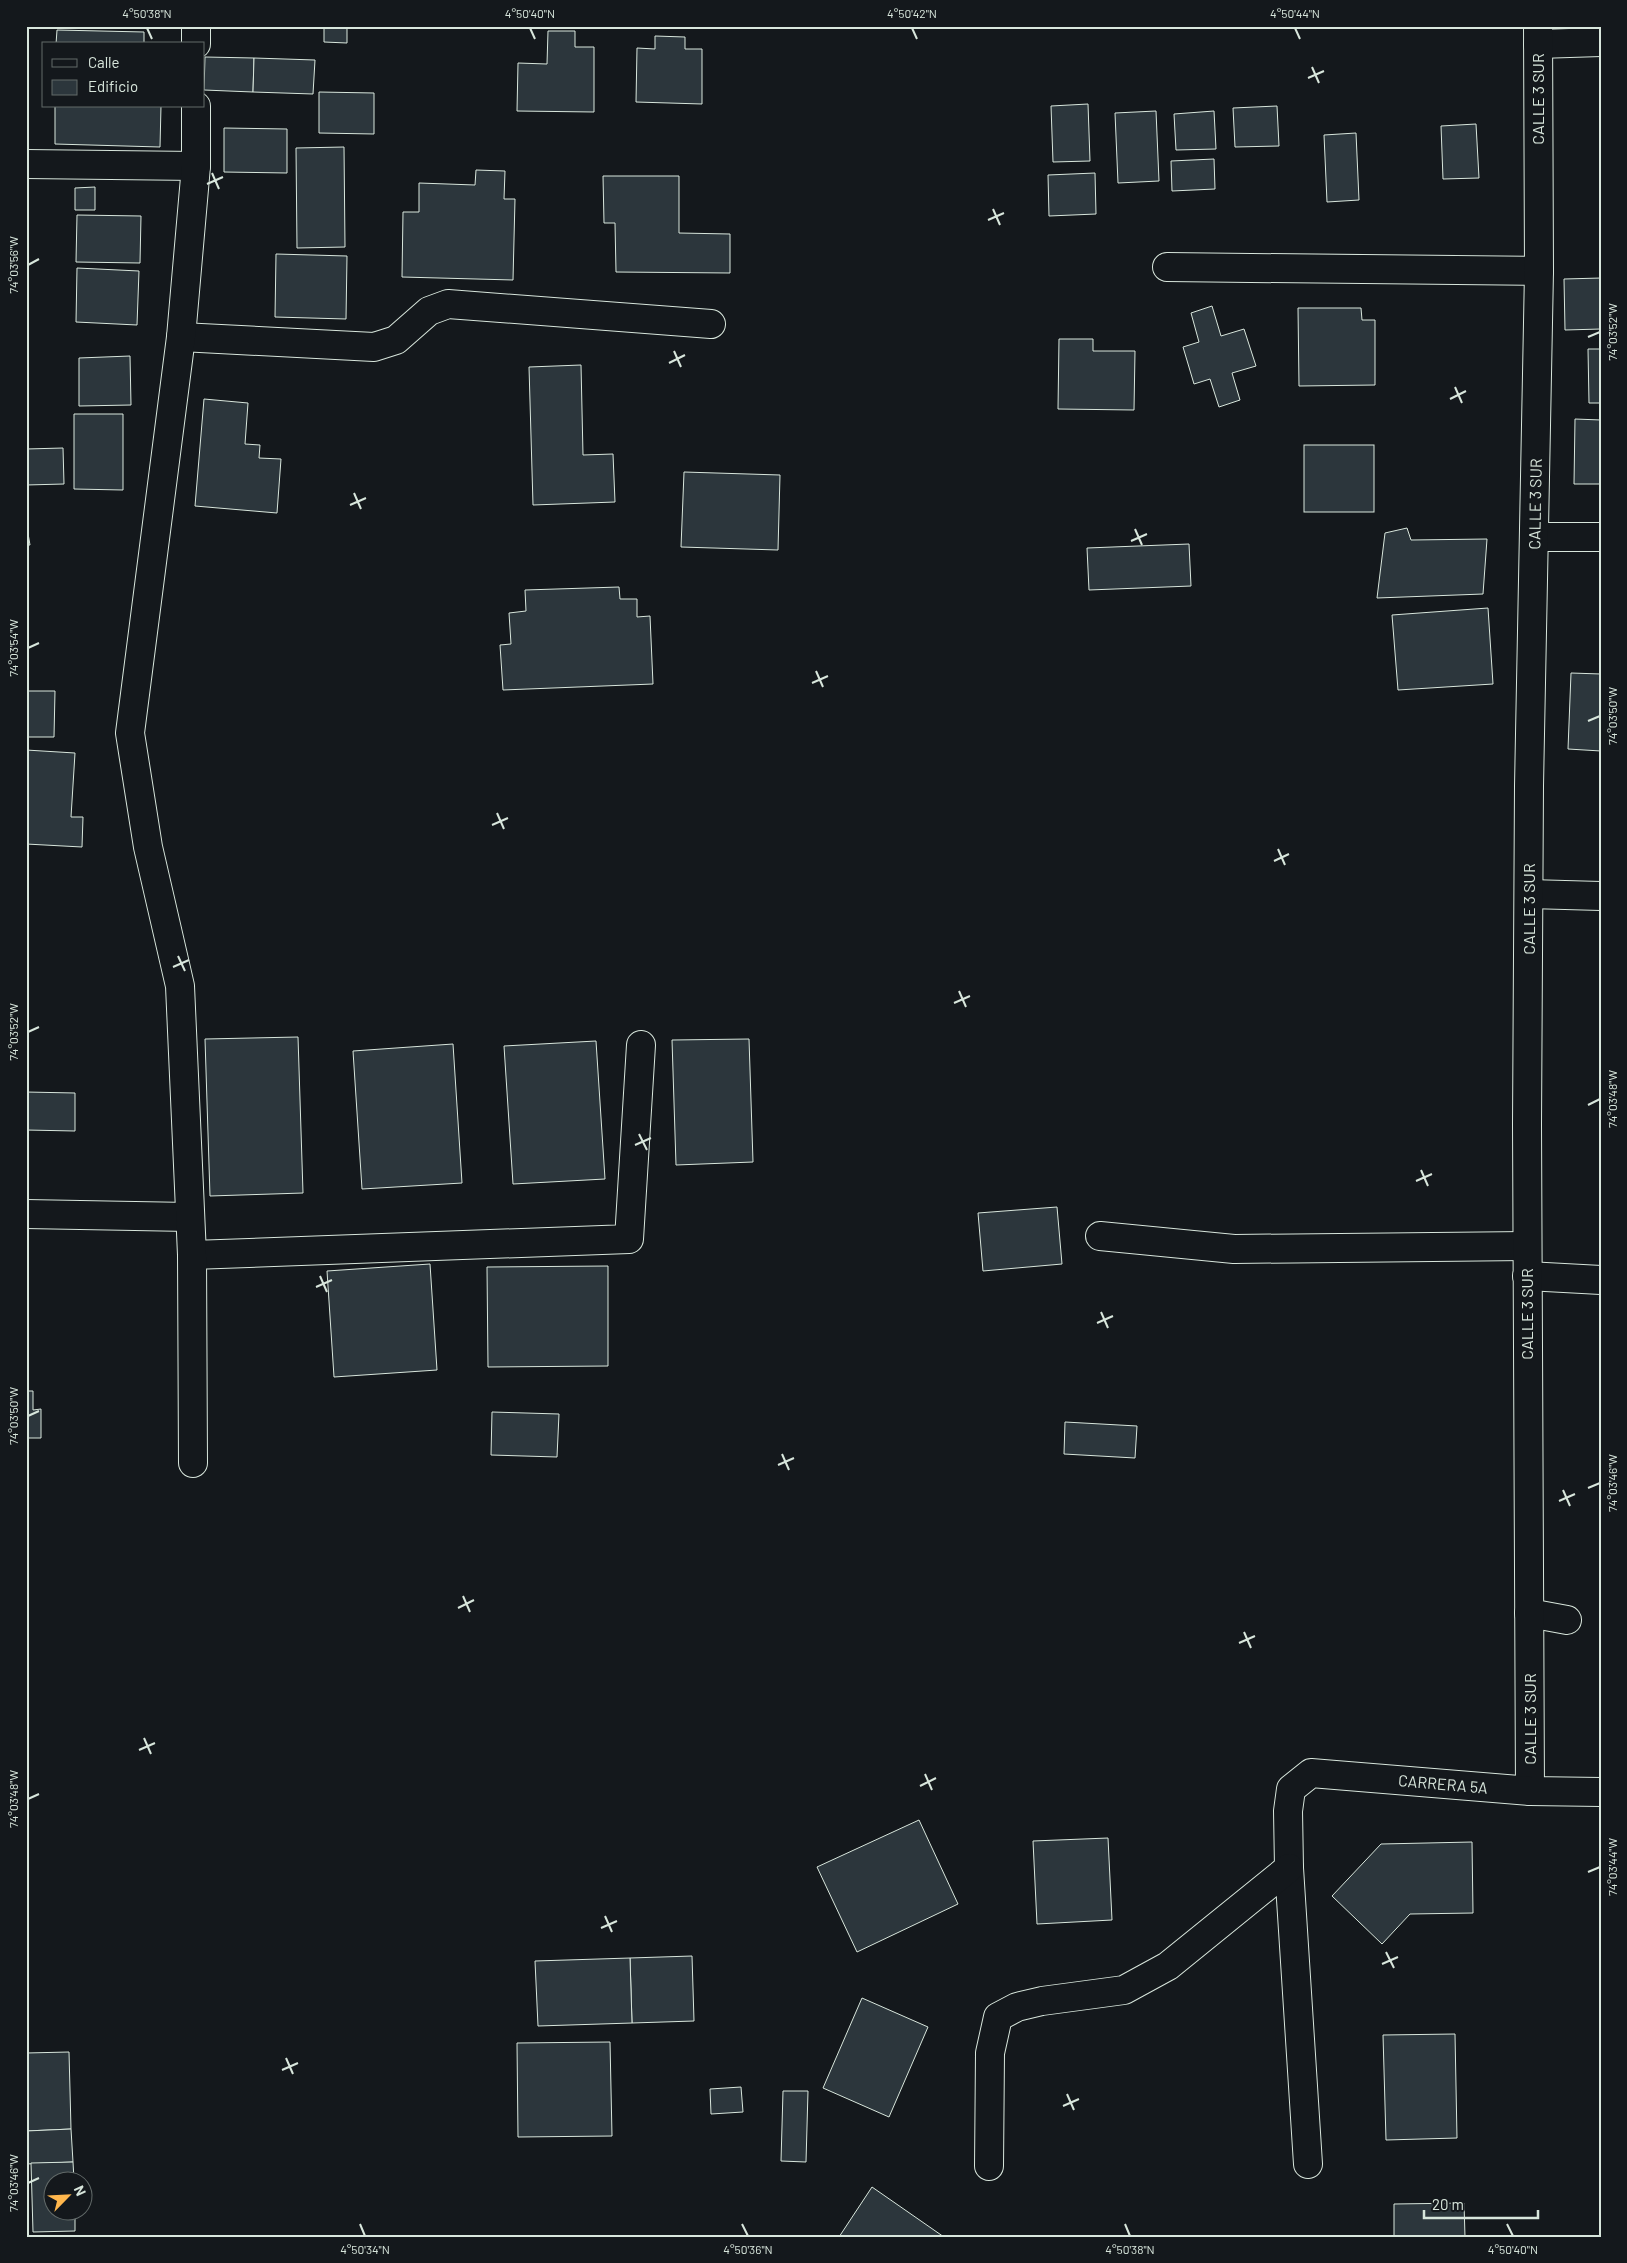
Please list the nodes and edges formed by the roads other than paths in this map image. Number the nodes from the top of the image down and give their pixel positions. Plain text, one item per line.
1 (196, 26) edge
2 (1538, 35) edge
3 (196, 42) edge
4 (1601, 42) edge
5 (196, 108) edge
6 (26, 164) edge
7 (196, 166) junction
8 (1167, 266) dead end
9 (1540, 271) junction
10 (711, 324) dead end
11 (181, 338) junction
12 (1601, 537) edge
13 (1534, 538) junction
14 (1529, 894) junction
15 (1601, 896) edge
16 (641, 1045) dead end
17 (26, 1214) edge
18 (189, 1217) junction
19 (1100, 1236) dead end
20 (1527, 1246) junction
21 (192, 1255) junction
22 (1527, 1276) junction
23 (1601, 1280) edge
24 (194, 1463) dead end
25 (1529, 1613) junction
26 (1568, 1620) dead end
27 (1530, 1791) junction
28 (1601, 1792) edge
29 (1289, 1868) junction
30 (1308, 2164) dead end
31 (989, 2166) dead end

1 - 3 street
2 - 4 street
2 - 9 street, CALLE 3 SUR
5 - 7 street
6 - 7 street
7 - 11 street
8 - 9 street
9 - 13 street, CALLE 3 SUR
10 - 11 street
11 - 18 street
12 - 13 street
13 - 14 street, CALLE 3 SUR
14 - 15 street
14 - 20 street, CALLE 3 SUR
16 - 21 street
17 - 18 street
18 - 21 street
19 - 20 street
20 - 22 street, CALLE 3 SUR
21 - 24 street
22 - 23 street
22 - 25 street, CALLE 3 SUR
25 - 26 street
25 - 27 street, CALLE 3 SUR
27 - 28 street, CARRERA 5A
27 - 29 street, CARRERA 5A
29 - 30 street
29 - 31 street

